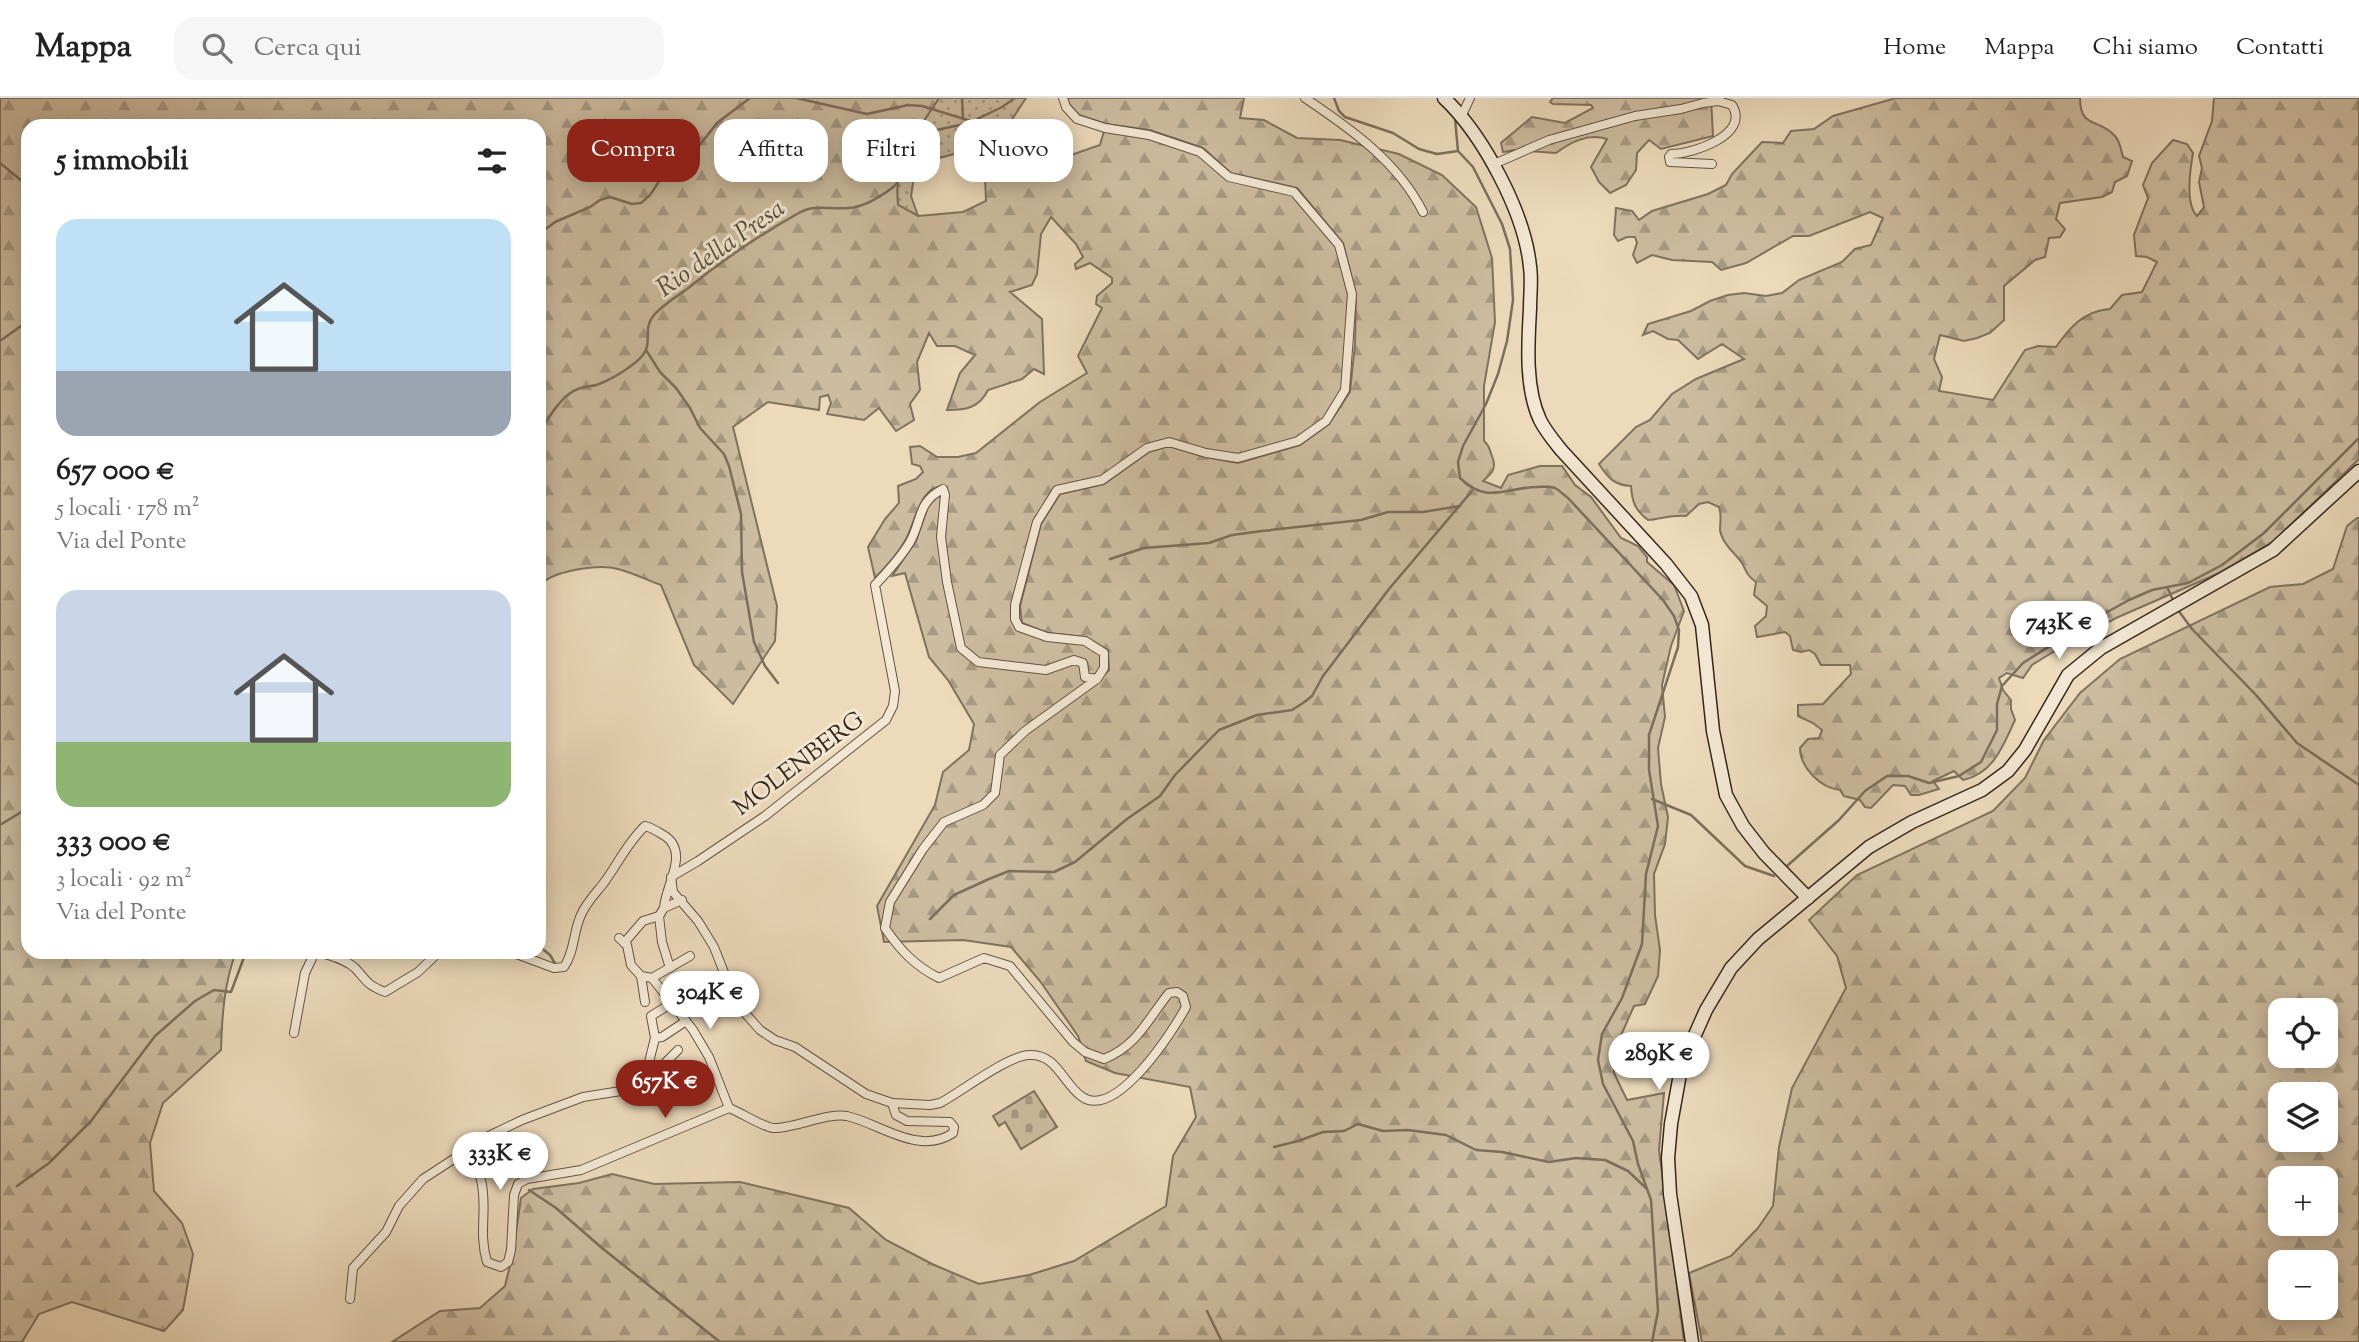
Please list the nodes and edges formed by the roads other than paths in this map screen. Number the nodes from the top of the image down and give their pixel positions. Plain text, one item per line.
1 (1063, 98) edge
2 (1305, 98) edge
3 (1470, 98) edge
4 (1453, 108) edge
5 (1494, 164) junction
6 (1712, 164) dead end
7 (1423, 212) dead end
8 (2359, 471) edge
9 (1097, 679) junction
10 (671, 877) junction
11 (1808, 898) junction
12 (682, 900) junction
13 (662, 912) junction
14 (690, 956) dead end
15 (313, 959) edge
16 (340, 959) edge
17 (432, 959) edge
18 (530, 959) edge
19 (670, 968) junction
20 (641, 975) junction
21 (652, 978) junction
22 (670, 1001) junction
23 (645, 1002) dead end
24 (686, 1021) junction
25 (294, 1033) dead end
26 (655, 1038) junction
27 (678, 1050) dead end
28 (644, 1082) junction
29 (892, 1103) junction
30 (729, 1108) junction
31 (466, 1151) junction
32 (350, 1299) dead end
33 (1692, 1342) edge

1 - 9 street
2 - 7 street
3 - 4 street
4 - 5 main road
5 - 6 street
5 - 11 main road
8 - 11 main road
9 - 10 street, MOLENBERG
9 - 29 street
10 - 12 street
10 - 13 street
10 - 18 street
11 - 33 main road
12 - 13 street
12 - 29 street
13 - 19 street
13 - 20 street
14 - 19 street
15 - 25 street
16 - 17 street
19 - 21 street
20 - 21 street
20 - 23 street
21 - 22 street
22 - 24 street
22 - 26 street
24 - 26 street
24 - 30 street
26 - 28 street
27 - 28 street
28 - 31 street
29 - 30 street
30 - 31 street
31 - 32 street

